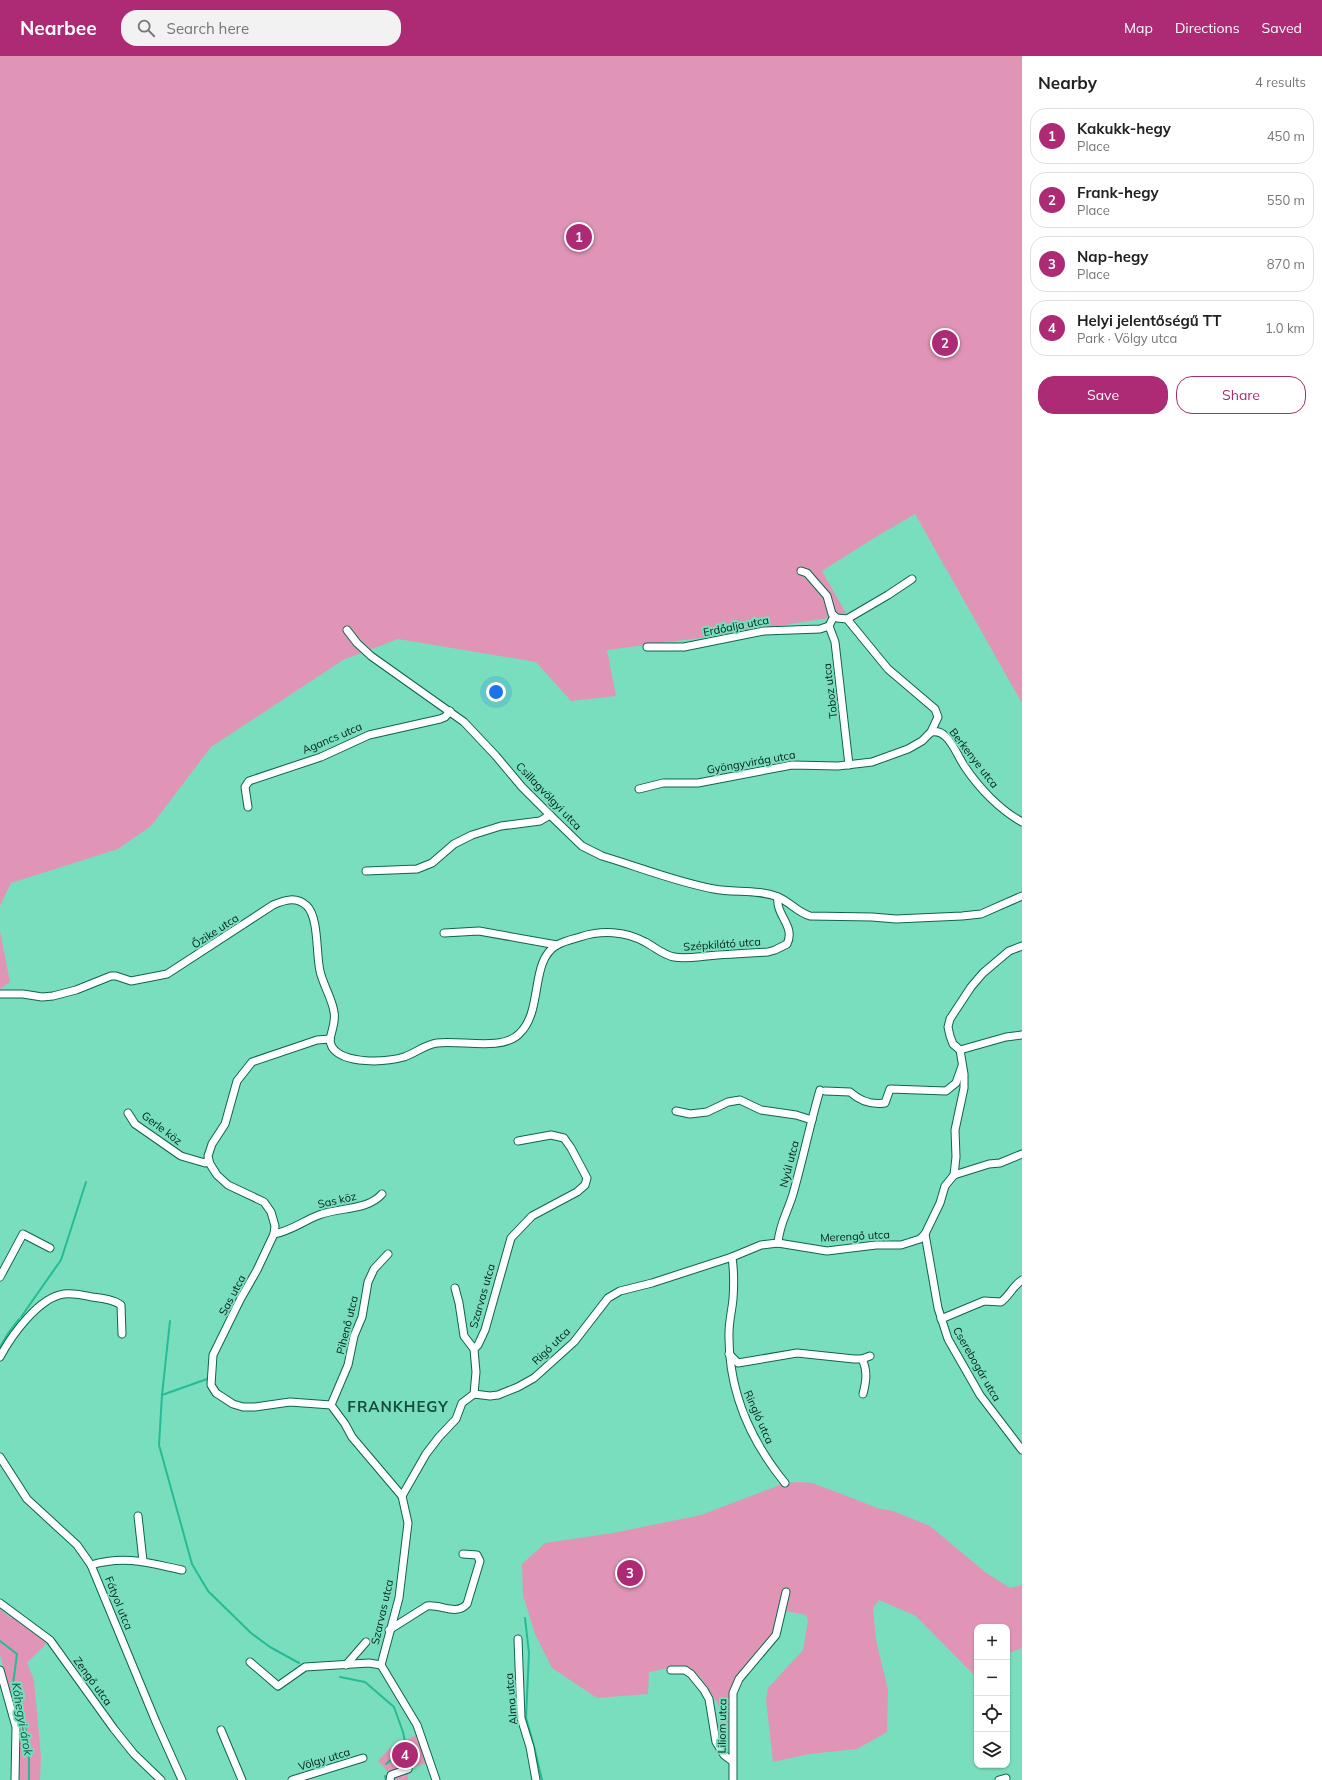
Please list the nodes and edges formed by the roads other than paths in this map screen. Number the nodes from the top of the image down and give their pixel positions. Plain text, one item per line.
1 (801, 571) dead end
2 (912, 579) dead end
3 (834, 616) junction
4 (847, 619) junction
5 (829, 626) junction
6 (347, 630) dead end
7 (647, 647) dead end
8 (450, 711) junction
9 (931, 732) junction
10 (849, 765) junction
11 (639, 789) dead end
12 (248, 807) dead end
13 (550, 815) junction
14 (1022, 822) edge
15 (366, 871) dead end
16 (1022, 896) edge
17 (778, 897) junction
18 (444, 933) dead end
19 (557, 945) junction
20 (1022, 946) edge
21 (0, 994) edge
22 (1022, 1035) edge
23 (330, 1039) junction
24 (960, 1050) junction
25 (962, 1066) junction
26 (676, 1111) dead end
27 (128, 1113) dead end
28 (812, 1120) junction
29 (518, 1141) dead end
30 (1022, 1154) edge
31 (208, 1160) junction
32 (954, 1175) junction
33 (382, 1194) dead end
34 (274, 1234) junction
35 (925, 1234) junction
36 (778, 1243) junction
37 (50, 1248) dead end
38 (388, 1254) dead end
39 (732, 1257) junction
40 (0, 1277) edge
41 (1022, 1280) edge
42 (455, 1288) dead end
43 (630, 1288) joint
44 (941, 1319) junction
45 (122, 1334) dead end
46 (474, 1349) junction
47 (729, 1354) junction
48 (0, 1357) edge
49 (474, 1394) junction
50 (863, 1394) dead end
51 (331, 1405) junction
52 (1022, 1450) edge
53 (0, 1457) edge
54 (785, 1483) dead end
55 (402, 1496) junction
56 (138, 1516) dead end
57 (463, 1554) dead end
58 (143, 1561) junction
59 (91, 1565) junction
60 (182, 1570) dead end
61 (786, 1592) dead end
62 (0, 1603) edge
63 (390, 1630) junction
64 (518, 1639) dead end
65 (366, 1642) dead end
66 (250, 1662) dead end
67 (346, 1665) junction
68 (381, 1665) junction
69 (0, 1670) edge
70 (671, 1670) dead end
71 (221, 1730) dead end
72 (363, 1758) dead end
73 (732, 1761) junction
74 (408, 1769) dead end
75 (390, 1777) edge
76 (15, 1780) edge
77 (160, 1780) edge
78 (182, 1780) edge
79 (242, 1780) edge
80 (292, 1780) edge
81 (436, 1780) edge
82 (536, 1780) edge
83 (733, 1780) edge

1 - 3 street
2 - 4 street
3 - 4 street
3 - 5 street
4 - 9 street, Berkenye utca
5 - 7 street, Erdőalja utca
5 - 10 street, Toboz utca
6 - 8 street, Csillagvölgyi utca
8 - 12 street, Agancs utca
8 - 13 street, Csillagvölgyi utca
9 - 10 street, Gyöngyvirág utca
9 - 14 street, Berkenye utca
10 - 11 street, Gyöngyvirág utca
13 - 15 street
13 - 17 street, Csillagvölgyi utca
16 - 17 street
17 - 19 street, Szépkilátó utca
18 - 19 street
19 - 23 street
20 - 24 street
21 - 23 street, Őzike utca
22 - 24 street
23 - 31 street
24 - 25 street
25 - 28 street, Nyúl utca
25 - 32 street
26 - 28 street
27 - 31 street, Gerle köz
28 - 36 street, Nyúl utca
29 - 46 street, Szarvas utca
30 - 32 street
31 - 34 street
32 - 35 street
33 - 34 street, Sas köz
34 - 51 street, Sas utca
35 - 36 street, Merengő utca
35 - 44 street, Cserebogár utca
36 - 39 street, Merengő utca
37 - 40 street
38 - 51 street, Pihenő utca
39 - 43 street, Merengő utca
39 - 47 street, Ringló utca
41 - 44 street
42 - 46 street
43 - 49 street, Rigó utca
44 - 52 street, Cserebogár utca
45 - 48 street
46 - 49 street
47 - 50 street
47 - 54 street, Ringló utca
49 - 55 street
51 - 55 street
53 - 59 street, Fátyol utca
55 - 63 street, Szarvas utca
56 - 58 street
57 - 63 street
58 - 59 street
58 - 60 street
59 - 78 street, Fátyol utca
61 - 73 street, Liliom utca
62 - 77 street, Zengő utca
63 - 68 street, Szarvas utca
64 - 82 street, Alma utca
65 - 67 street
66 - 67 street
67 - 68 street
68 - 81 street
69 - 76 street
70 - 73 street
71 - 79 street
72 - 80 street, Völgy utca
73 - 83 street, Liliom utca
74 - 75 street

